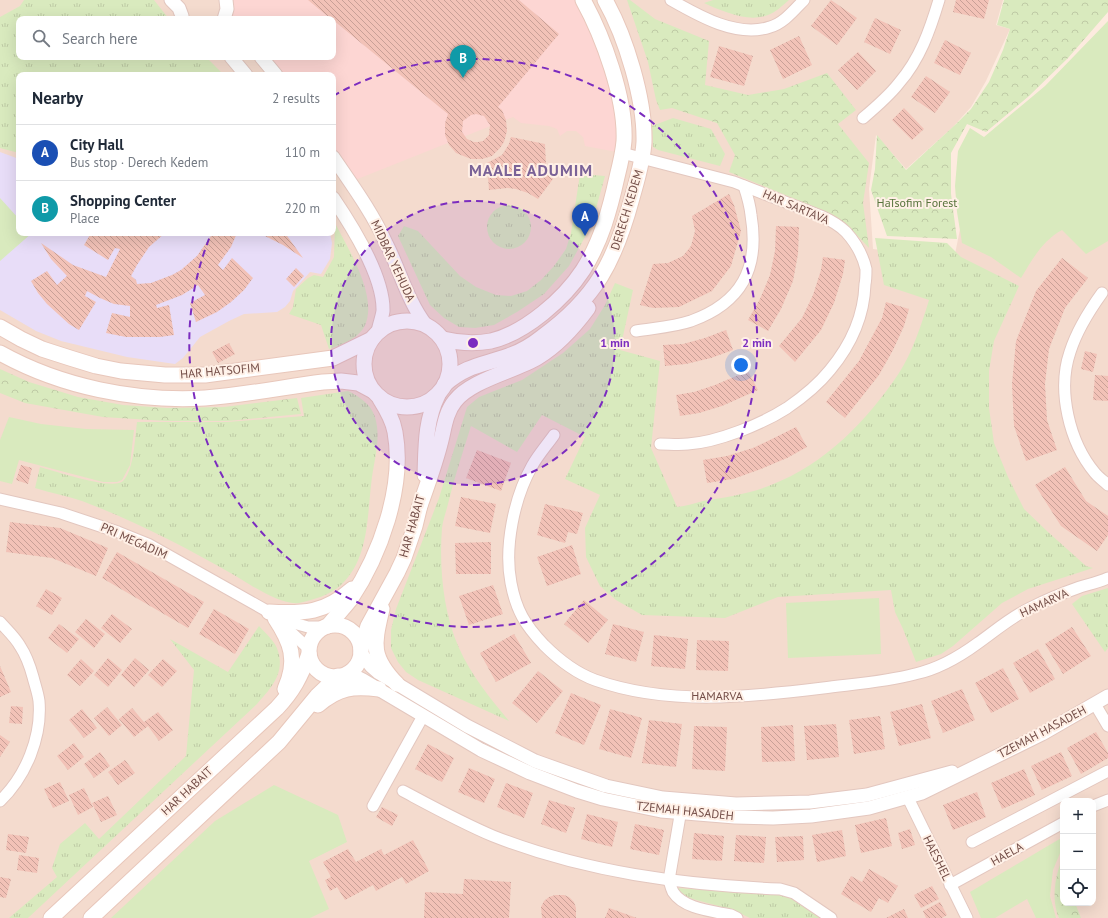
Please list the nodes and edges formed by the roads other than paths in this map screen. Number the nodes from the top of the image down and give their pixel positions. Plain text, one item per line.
1 (171, 0) edge
2 (182, 0) edge
3 (583, 0) edge
4 (605, 0) edge
5 (671, 0) edge
6 (804, 0) edge
7 (939, 0) edge
8 (182, 16) edge
9 (183, 16) edge
10 (234, 60) edge
11 (264, 60) edge
12 (244, 72) edge
13 (274, 72) edge
14 (863, 118) dead end
15 (622, 153) junction
16 (641, 157) junction
17 (336, 161) edge
18 (744, 186) junction
19 (336, 203) edge
20 (605, 271) junction
21 (1102, 293) dead end
22 (426, 325) junction
23 (0, 327) edge
24 (636, 331) dead end
25 (375, 336) junction
26 (443, 339) junction
27 (0, 353) edge
28 (442, 390) junction
29 (376, 395) junction
30 (554, 435) dead end
31 (660, 444) dead end
32 (1108, 486) edge
33 (0, 499) edge
34 (418, 511) junction
35 (362, 578) junction
36 (1108, 578) edge
37 (387, 591) junction
38 (268, 612) junction
39 (0, 622) edge
40 (326, 627) junction
41 (361, 651) junction
42 (309, 652) junction
43 (341, 675) junction
44 (397, 684) junction
45 (379, 689) junction
46 (1108, 696) edge
47 (1095, 704) junction
48 (270, 714) junction
49 (423, 716) junction
50 (296, 724) junction
51 (1108, 726) edge
52 (975, 766) junction
53 (1108, 771) edge
54 (404, 791) dead end
55 (908, 798) junction
56 (683, 800) junction
57 (1108, 800) edge
58 (0, 801) edge
59 (1096, 805) edge
60 (373, 806) dead end
61 (681, 813) junction
62 (1060, 825) edge
63 (972, 842) dead end
64 (669, 880) junction
65 (950, 885) junction
66 (51, 918) edge
67 (91, 918) edge
68 (737, 918) edge
69 (831, 918) edge
70 (967, 918) edge

1 - 8 street
2 - 9 street
3 - 15 main road, DERECH KEDEM
4 - 16 main road, DERECH KEDEM
5 - 6 street
7 - 14 street
10 - 12 street
11 - 13 street
15 - 16 street, HAR SARTAVA
15 - 26 main road, DERECH KEDEM
16 - 18 street, HAR SARTAVA
16 - 20 main road, DERECH KEDEM
17 - 22 street, MIDBAR YEHUDA
18 - 24 street
18 - 31 street, HAR SARTAVA
19 - 25 street, MIDBAR YEHUDA
20 - 28 main road, DERECH KEDEM
20 - 34 main road
21 - 32 street
22 - 25 main road
22 - 26 main road
23 - 25 main road, HAR HATSOFIM
25 - 29 main road
26 - 28 main road
27 - 29 main road, HAR HATSOFIM
28 - 29 main road
28 - 34 main road, HAR HABAIT
29 - 35 main road
30 - 36 street, HAMARVA
33 - 38 street, PRI MEGADIM
34 - 37 main road, HAR HABAIT
35 - 38 main road
35 - 40 main road
37 - 41 main road, HAR HABAIT
37 - 44 main road
38 - 40 street, PRI MEGADIM
38 - 42 street, PRI MEGADIM
38 - 48 main road
39 - 58 street
40 - 41 main road
40 - 42 main road
41 - 43 main road
41 - 44 street, TZEMAH HASADEH
42 - 43 main road
42 - 48 main road, HAR HABAIT
43 - 45 street, TZEMAH HASADEH
43 - 50 main road
44 - 56 street, TZEMAH HASADEH
45 - 49 street, TZEMAH HASADEH
45 - 50 main road
46 - 47 street, TZEMAH HASADEH
47 - 51 street
47 - 52 street, TZEMAH HASADEH
48 - 66 main road, HAR HABAIT
49 - 60 street
49 - 61 street, TZEMAH HASADEH
50 - 67 main road
52 - 55 street, TZEMAH HASADEH
52 - 56 street, TZEMAH HASADEH
53 - 63 street
54 - 64 street
55 - 61 street, TZEMAH HASADEH
55 - 65 street, HAESHEL
56 - 61 street
57 - 59 street
61 - 64 street
62 - 65 street, HAELA
64 - 68 street
64 - 69 street
65 - 70 street, HAESHEL

